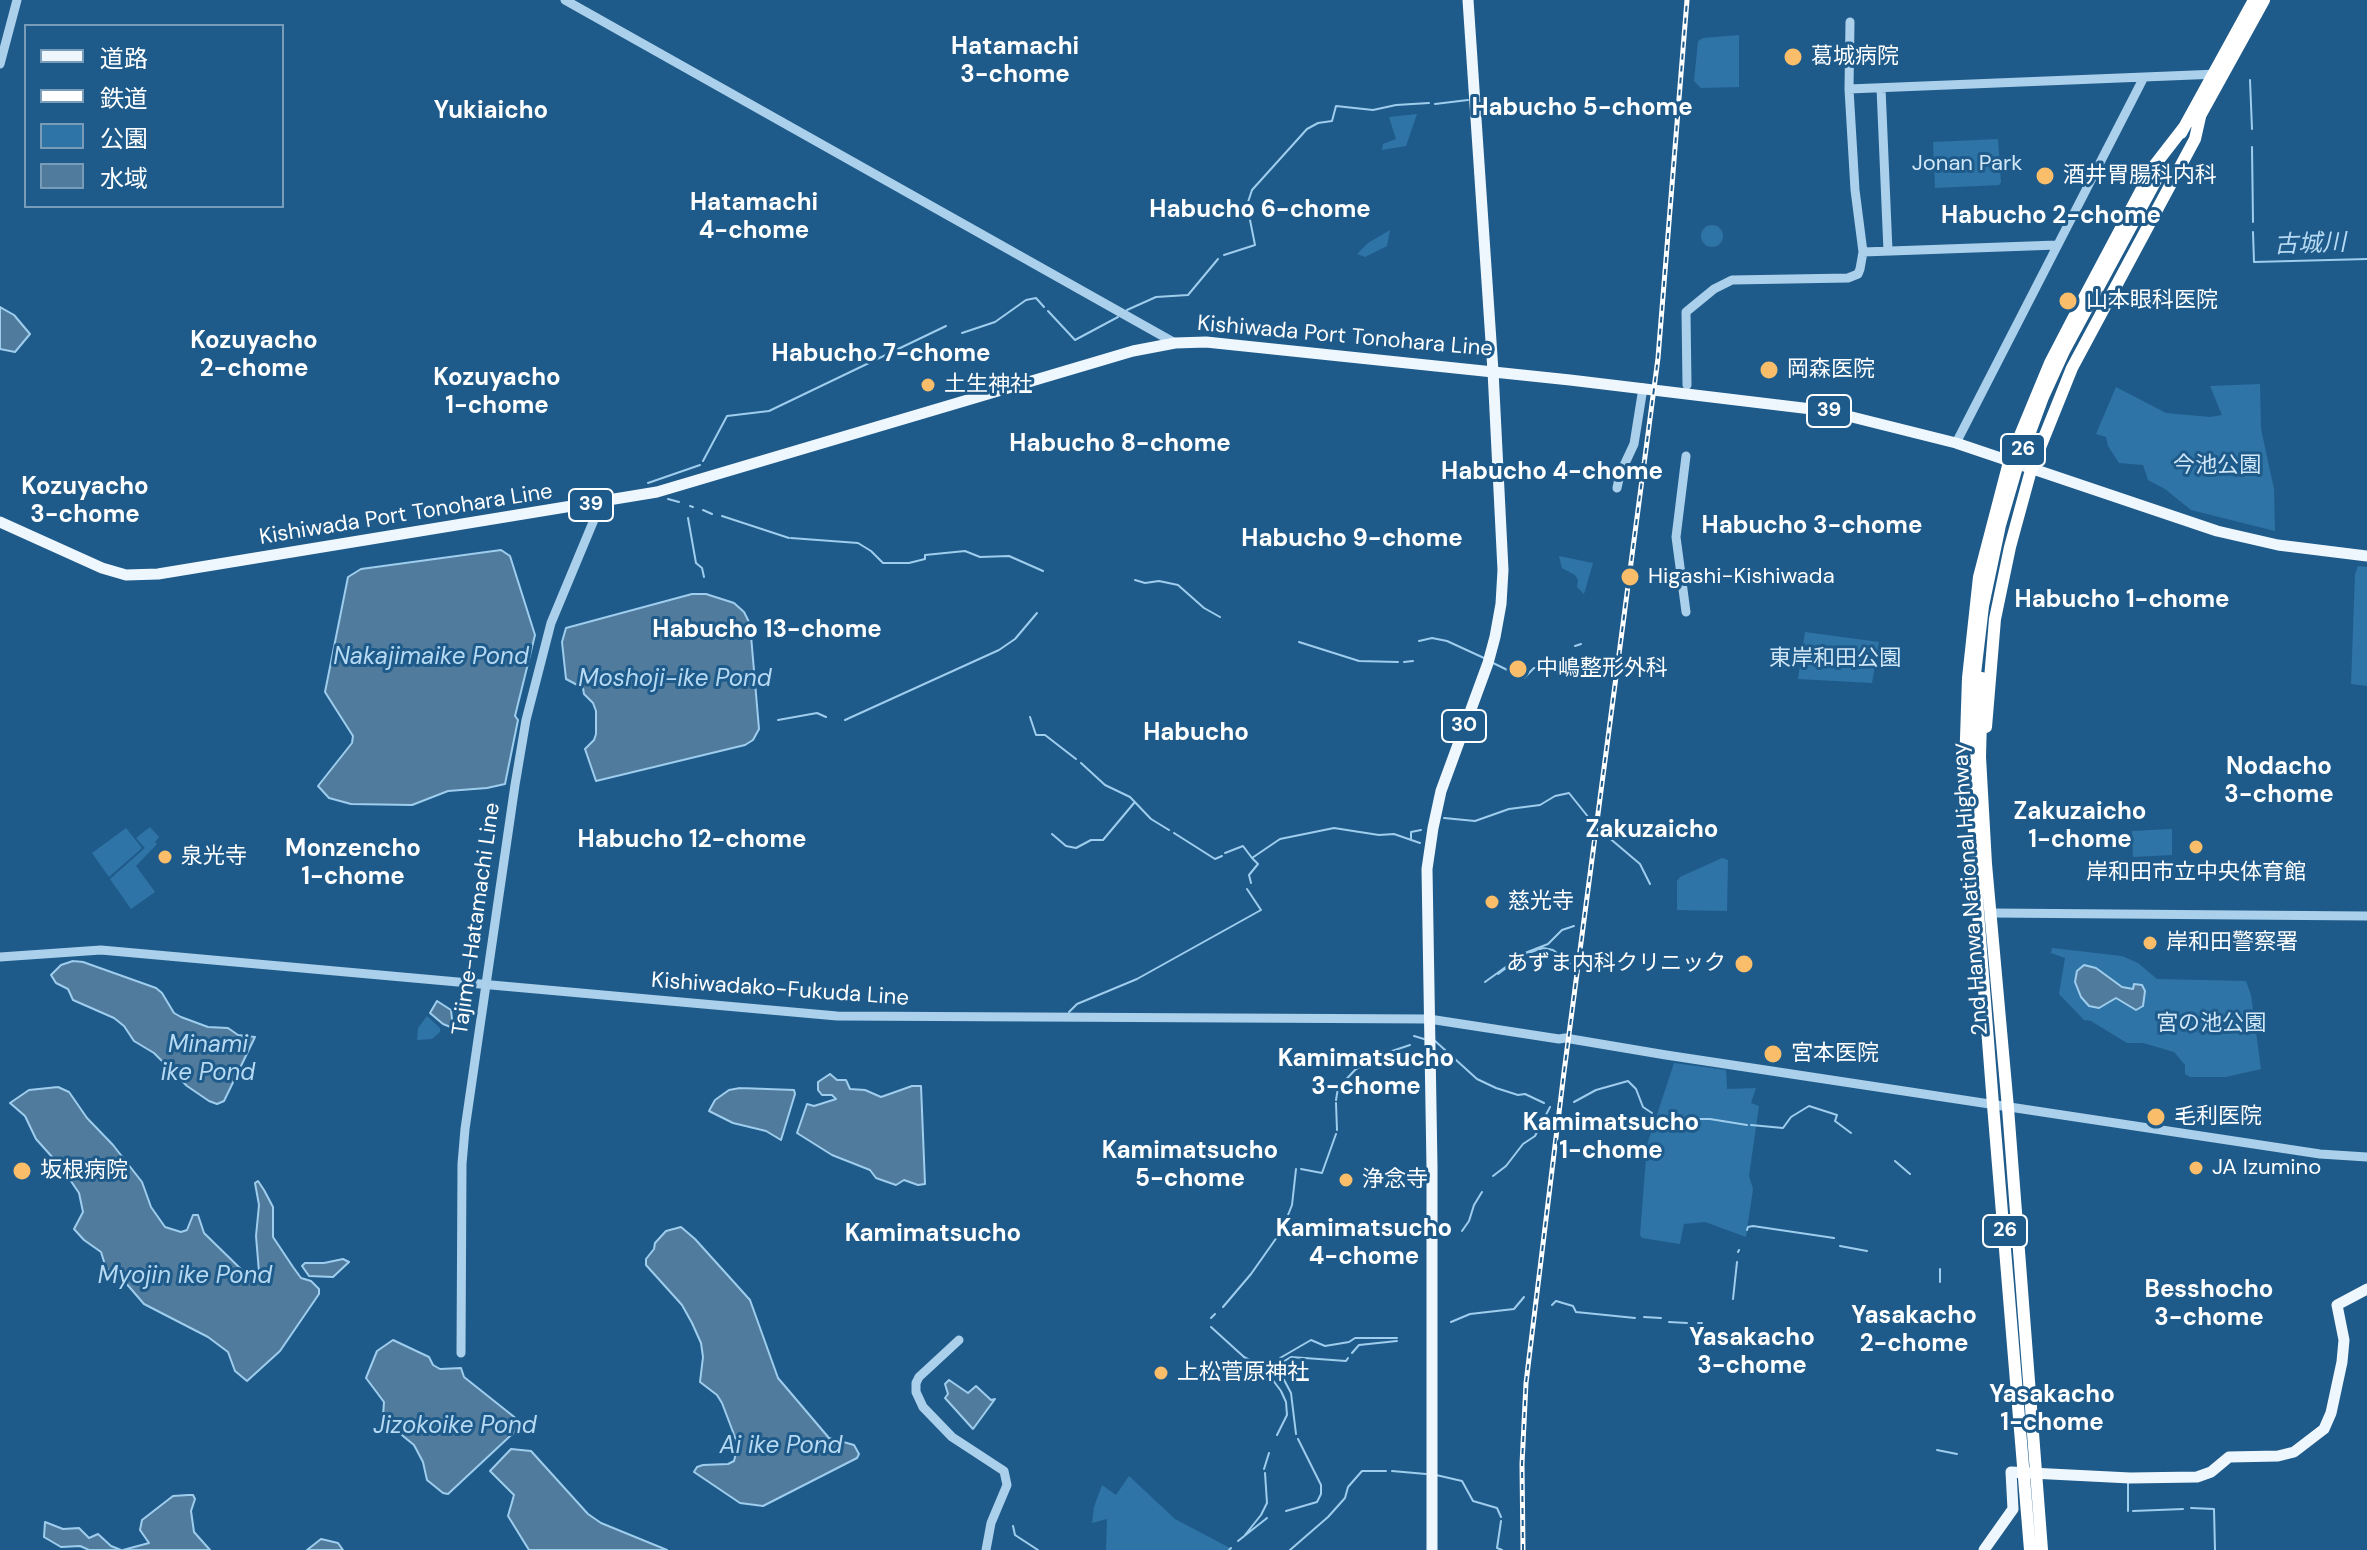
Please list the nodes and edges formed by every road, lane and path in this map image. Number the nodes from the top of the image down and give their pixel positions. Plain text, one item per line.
1 (17, 0) edge
2 (565, 0) edge
3 (1468, 0) edge
4 (2254, 0) edge
5 (2264, 0) edge
6 (1850, 22) dead end
7 (0, 64) edge
8 (2219, 74) junction
9 (2144, 77) junction
10 (1881, 88) junction
11 (1849, 89) junction
12 (2200, 117) junction
13 (2185, 126) junction
14 (2164, 172) junction
15 (2057, 245) junction
16 (1888, 251) junction
17 (1863, 252) junction
18 (1175, 343) junction
19 (1493, 371) junction
20 (1687, 385) dead end
21 (1643, 388) junction
22 (1956, 443) junction
23 (1686, 456) dead end
24 (2009, 462) junction
25 (2031, 470) junction
26 (1617, 488) dead end
27 (601, 503) junction
28 (0, 522) edge
29 (2367, 556) edge
30 (1686, 612) dead end
31 (1979, 840) junction
32 (1991, 913) junction
33 (2367, 916) edge
34 (0, 957) edge
35 (484, 984) junction
36 (1429, 1019) junction
37 (1993, 1105) junction
38 (2008, 1108) junction
39 (2367, 1157) edge
40 (2367, 1289) edge
41 (959, 1340) dead end
42 (461, 1353) dead end
43 (2024, 1473) junction
44 (986, 1550) edge
45 (1432, 1550) edge
46 (1984, 1550) edge
47 (2030, 1550) edge
48 (2042, 1550) edge

1 - 7 street
2 - 18 street
3 - 19 main road, 30
4 - 8 highway, 2nd Hanwa National Highway / 26
5 - 8 highway, 2nd Hanwa National Highway / 26
6 - 11 street
8 - 9 street
8 - 12 highway, 2nd Hanwa National Highway / 26
8 - 13 highway, 2nd Hanwa National Highway / 26
9 - 10 street
9 - 15 street
10 - 11 street
10 - 16 street
11 - 17 street
12 - 14 highway, 2nd Hanwa National Highway / 26
12 - 25 highway, 26
13 - 14 highway, 2nd Hanwa National Highway / 26
13 - 24 highway, 26
14 - 31 highway, 2nd Hanwa National Highway / 26, bridge
15 - 16 street
15 - 22 street
16 - 17 street
17 - 20 street
18 - 19 main road, Kishiwada Port Tonohara Line / 39
18 - 27 main road, Kishiwada Port Tonohara Line / 39
19 - 21 main road, Kishiwada Port Tonohara Line / 39
19 - 36 main road, 30
21 - 22 main road, Kishiwada Port Tonohara Line / 39
21 - 26 street
22 - 24 main road, Kishiwada Port Tonohara Line / 39
23 - 30 street
24 - 25 main road, Kishiwada Port Tonohara Line / 39
24 - 31 highway, 26
25 - 29 main road, Kishiwada Port Tonohara Line / 39
25 - 31 highway, 26
27 - 28 main road, Kishiwada Port Tonohara Line / 39
27 - 35 street, Tajime-Hatamachi Line
31 - 32 highway, 2nd Hanwa National Highway / 26
31 - 37 highway, 2nd Hanwa National Highway / 26
32 - 33 street
32 - 38 highway, 2nd Hanwa National Highway / 26
34 - 35 street, Kishiwadako-Fukuda Line
35 - 36 street, Kishiwadako-Fukuda Line
35 - 42 street, Tajime-Hatamachi Line
36 - 37 street, Kishiwadako-Fukuda Line
36 - 45 main road, 30
37 - 38 street, Kishiwadako-Fukuda Line
37 - 43 highway, 2nd Hanwa National Highway / 26
38 - 39 street, Kishiwadako-Fukuda Line
38 - 43 highway, 2nd Hanwa National Highway / 26
40 - 43 main road
41 - 44 street
43 - 46 main road
43 - 47 highway, 2nd Hanwa National Highway / 26
43 - 48 highway, 2nd Hanwa National Highway / 26

